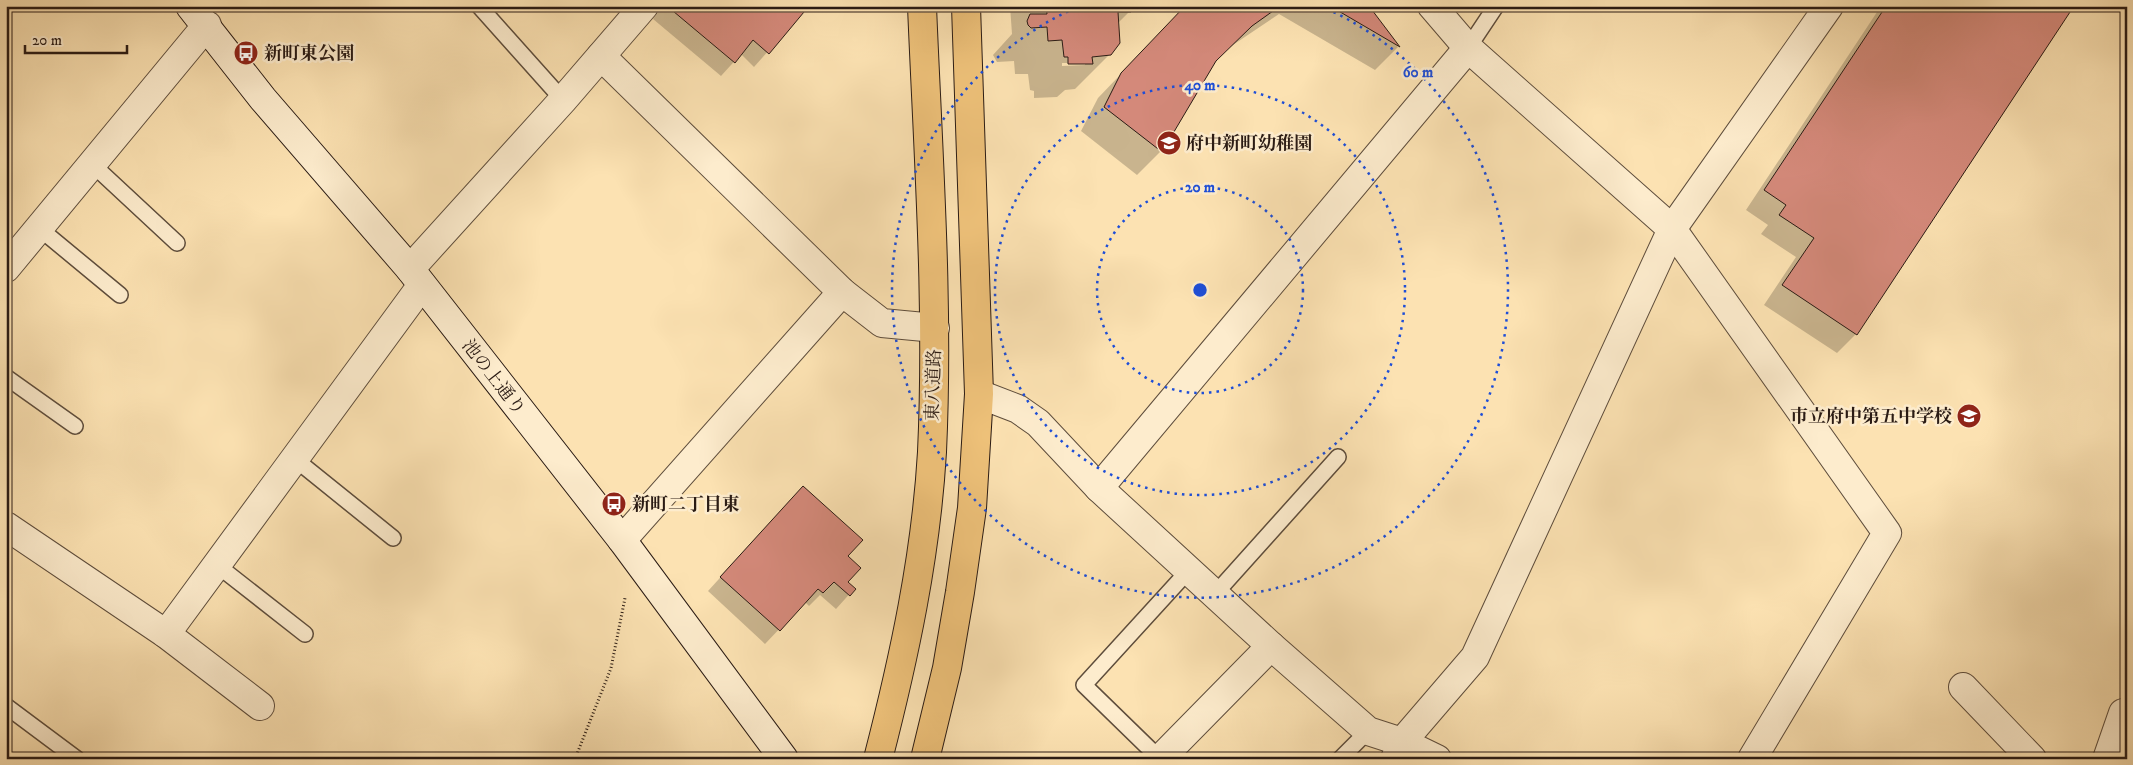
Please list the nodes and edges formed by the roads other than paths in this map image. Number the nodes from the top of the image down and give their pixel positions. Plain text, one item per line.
1 (479, 6) edge
2 (644, 6) edge
3 (922, 6) edge
4 (966, 6) edge
5 (1432, 6) edge
6 (1496, 6) edge
7 (1828, 6) edge
8 (198, 16) edge
9 (1468, 48) junction
10 (601, 56) junction
11 (563, 100) junction
12 (91, 164) junction
13 (39, 228) junction
14 (1672, 229) junction
15 (177, 244) dead end
16 (10, 257) edge
17 (416, 277) junction
18 (842, 292) junction
19 (120, 295) dead end
20 (935, 328) junction
21 (6, 377) edge
22 (979, 394) junction
23 (75, 426) dead end
24 (1338, 457) dead end
25 (294, 459) junction
26 (1099, 488) junction
27 (6, 526) edge
28 (393, 538) dead end
29 (630, 551) junction
30 (217, 565) junction
31 (1189, 570) junction
32 (1215, 594) junction
33 (166, 634) junction
34 (305, 634) dead end
35 (1272, 646) junction
36 (1963, 687) dead end
37 (6, 706) edge
38 (260, 706) dead end
39 (2123, 712) dead end
40 (1368, 731) junction
41 (1398, 750) edge
42 (2026, 756) edge
43 (77, 759) edge
44 (784, 759) edge
45 (878, 759) edge
46 (925, 759) edge
47 (1160, 759) edge
48 (1340, 759) edge
49 (1437, 759) edge
50 (1752, 759) edge
51 (2107, 759) edge

1 - 11 lane
2 - 10 street
3 - 20 main road, 東八道路
4 - 22 main road
5 - 9 street
6 - 9 lane
7 - 14 street
8 - 12 street
8 - 17 street, 池の上通り
9 - 14 street
9 - 26 street
10 - 11 street
10 - 18 street
11 - 17 street
12 - 13 street
12 - 15 lane
13 - 16 street
13 - 19 lane
14 - 41 street
14 - 50 street
17 - 25 street
17 - 29 street, 池の上通り
18 - 20 street
18 - 29 street
20 - 45 main road, 東八道路
21 - 23 lane
22 - 26 street
22 - 46 main road
24 - 32 lane
25 - 28 lane
25 - 30 street
26 - 31 street
27 - 33 street
29 - 44 street, 池の上通り
30 - 33 street
30 - 34 lane
31 - 32 street
31 - 47 lane
32 - 35 street
33 - 38 street
35 - 40 street
35 - 47 street
36 - 42 street
37 - 43 lane
39 - 51 street
40 - 41 street
40 - 48 lane
41 - 49 street

